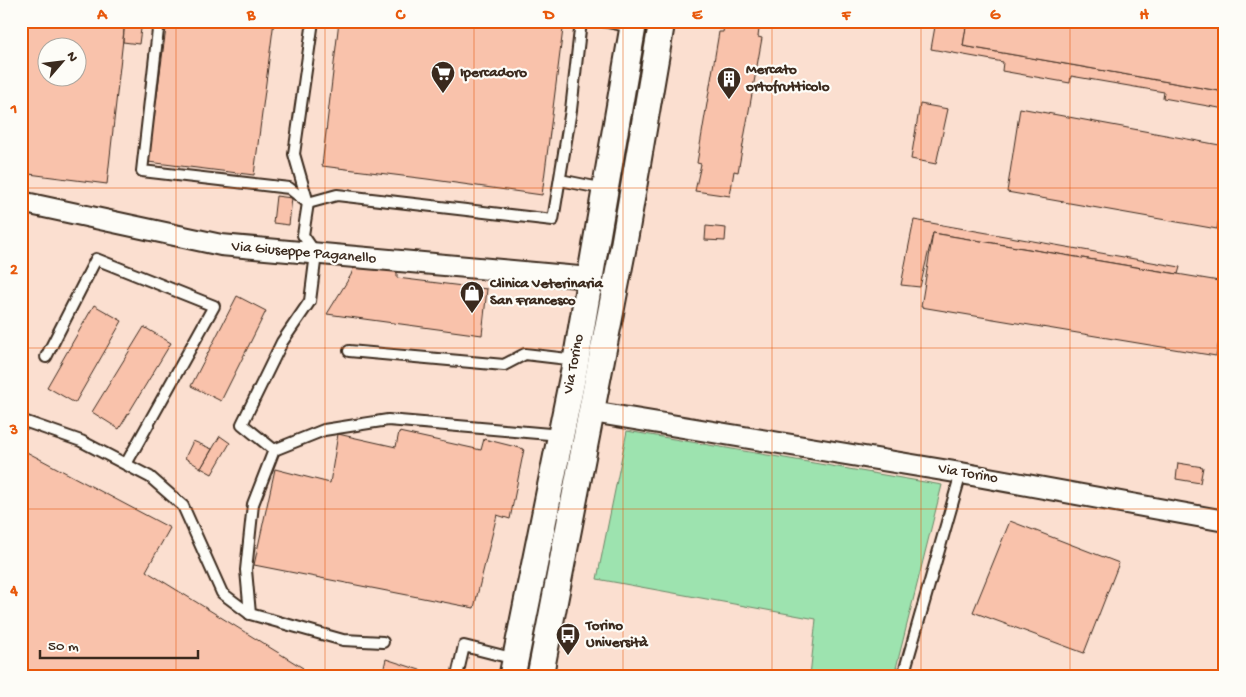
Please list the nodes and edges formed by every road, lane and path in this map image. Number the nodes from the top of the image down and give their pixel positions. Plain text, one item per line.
1 (159, 21) edge
2 (313, 21) edge
3 (582, 21) edge
4 (602, 21) edge
5 (662, 21) edge
6 (633, 24) edge
7 (560, 180) junction
8 (605, 188) junction
9 (21, 202) edge
10 (308, 203) junction
11 (316, 254) junction
12 (590, 278) junction
13 (349, 351) dead end
14 (46, 356) dead end
15 (576, 360) junction
16 (592, 412) junction
17 (21, 420) edge
18 (561, 435) junction
19 (274, 450) junction
20 (126, 464) junction
21 (962, 473) junction
22 (1225, 522) edge
23 (250, 614) junction
24 (383, 642) dead end
25 (513, 667) edge
26 (457, 676) edge
27 (540, 676) edge
28 (903, 676) edge

1 - 10 lane
2 - 10 lane
3 - 7 lane
4 - 6 lane
5 - 16 street, Via Torino
6 - 8 street, Via Torino
7 - 8 lane
7 - 10 lane
8 - 12 street, Via Torino
9 - 11 street, Via Giuseppe Paganello
10 - 11 lane
11 - 12 street, Via Giuseppe Paganello
11 - 19 lane
12 - 15 street, Via Torino
13 - 15 lane
14 - 20 lane
15 - 18 street, Via Torino
16 - 21 street, Via Torino
16 - 27 street, Via Torino
17 - 20 lane
18 - 19 lane
18 - 25 street, Via Torino
19 - 23 lane
20 - 23 lane
21 - 22 street, Via Torino
21 - 28 lane
23 - 24 lane
25 - 26 lane

